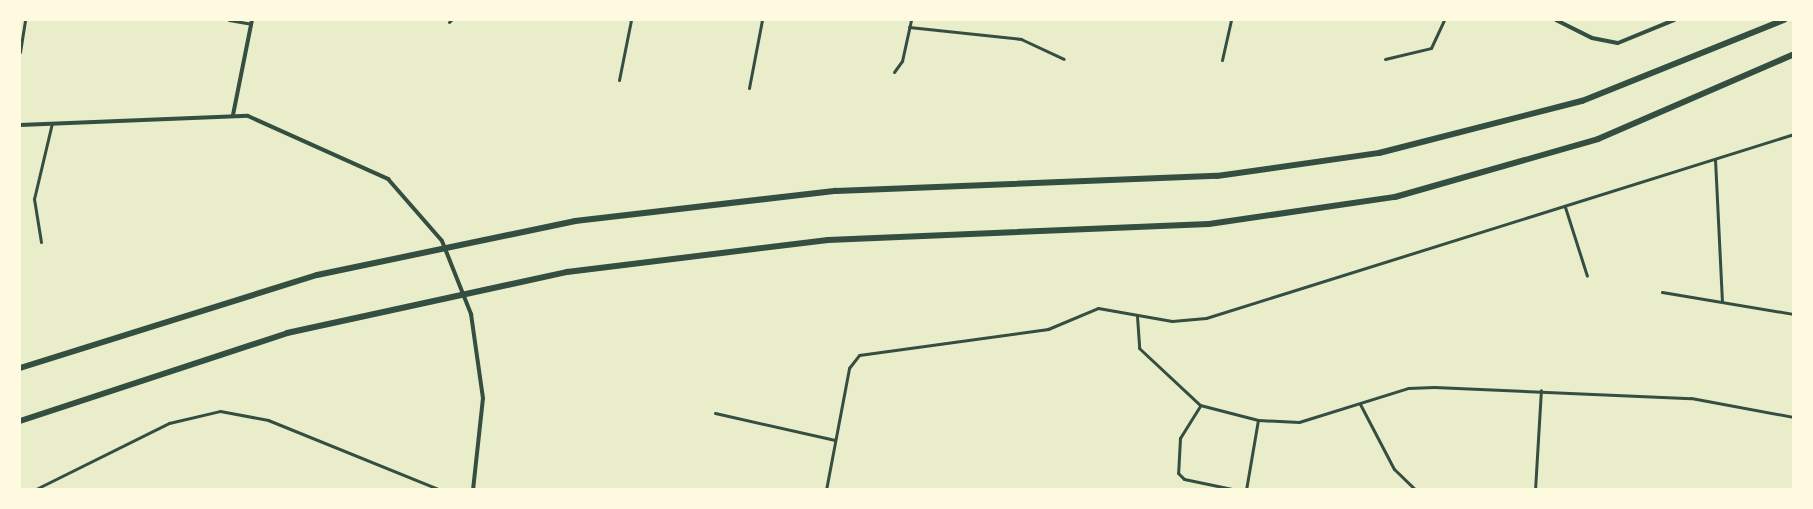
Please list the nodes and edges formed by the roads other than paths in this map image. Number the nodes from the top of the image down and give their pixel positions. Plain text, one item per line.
1 (25, 20) edge
2 (229, 20) edge
3 (631, 20) edge
4 (762, 20) edge
5 (911, 20) edge
6 (1231, 20) edge
7 (1444, 20) edge
8 (1556, 20) edge
9 (1674, 20) edge
10 (1784, 20) edge
11 (251, 22) edge
12 (909, 27) junction
13 (20, 52) edge
14 (1794, 54) edge
15 (1064, 59) dead end
16 (1385, 59) dead end
17 (1222, 60) dead end
18 (894, 72) dead end
19 (619, 80) dead end
20 (749, 88) dead end
21 (233, 115) junction
22 (52, 123) junction
23 (20, 125) edge
24 (1794, 134) edge
25 (1715, 159) junction
26 (1565, 207) junction
27 (41, 242) dead end
28 (1587, 276) dead end
29 (1662, 292) dead end
30 (1722, 302) junction
31 (1794, 314) edge
32 (1137, 316) junction
33 (20, 368) edge
34 (1541, 390) junction
35 (1360, 404) junction
36 (1200, 405) junction
37 (715, 413) dead end
38 (1794, 417) edge
39 (1258, 420) junction
40 (20, 421) edge
41 (835, 440) junction
42 (34, 489) edge
43 (440, 489) edge
44 (473, 489) edge
45 (826, 489) edge
46 (1237, 489) edge
47 (1246, 489) edge
48 (1416, 489) edge
49 (1535, 489) edge

1 - 13 street
2 - 11 street
3 - 19 street
4 - 20 street
5 - 12 street
6 - 17 street
7 - 16 street
8 - 9 street
10 - 33 highway
11 - 21 street
12 - 15 street
12 - 18 street
14 - 40 highway
21 - 22 street
21 - 44 street
22 - 23 street
22 - 27 street
24 - 25 street
25 - 26 street
25 - 30 street
26 - 28 street
26 - 32 street
29 - 30 street
30 - 31 street
32 - 36 street
32 - 41 street
34 - 35 street
34 - 38 street
34 - 49 street
35 - 39 street
35 - 48 street
36 - 39 street
36 - 46 street
37 - 41 street
39 - 47 street
41 - 45 street
42 - 43 street

